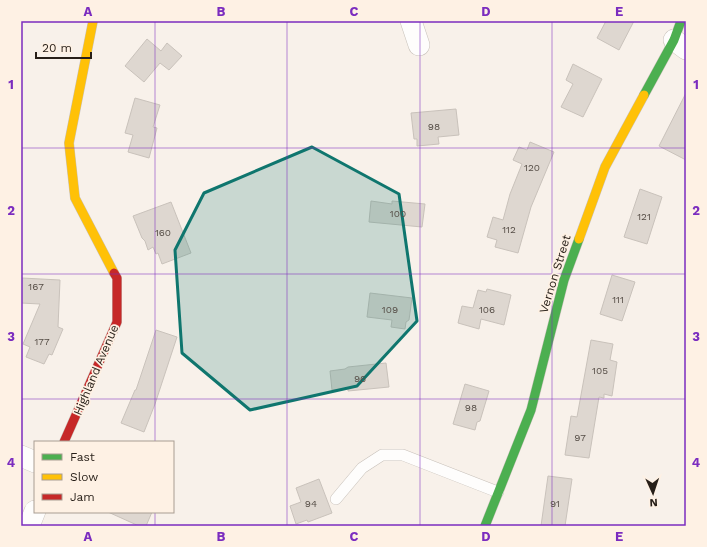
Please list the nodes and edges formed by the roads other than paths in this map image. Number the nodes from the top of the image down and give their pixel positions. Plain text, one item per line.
1 (93, 21) edge
2 (411, 21) edge
3 (681, 21) edge
4 (419, 45) dead end
5 (680, 45) edge
6 (64, 441) edge
7 (21, 456) edge
8 (34, 462) edge
9 (498, 492) junction
10 (336, 498) dead end
11 (34, 513) edge
12 (29, 526) edge
13 (485, 526) edge

1 - 6 street, Highland Avenue
2 - 4 street
3 - 5 street, Vernon Street
5 - 9 street, Vernon Street
7 - 8 street
9 - 10 lane
9 - 13 street, Vernon Street
11 - 12 street

